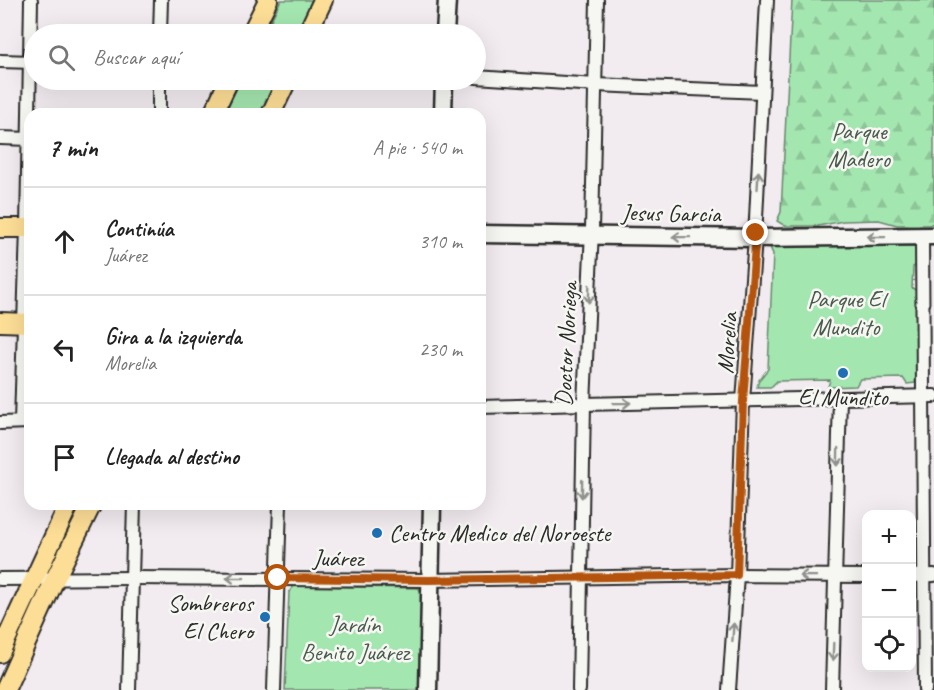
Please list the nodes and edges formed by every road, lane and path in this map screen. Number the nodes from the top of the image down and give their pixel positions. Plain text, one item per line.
1 (31, 0) edge
2 (160, 0) edge
3 (268, 0) edge
4 (323, 0) edge
5 (447, 0) edge
6 (597, 0) edge
7 (767, 0) edge
8 (31, 24) edge
9 (160, 24) edge
10 (256, 24) edge
11 (312, 24) edge
12 (446, 24) edge
13 (0, 62) edge
14 (24, 62) edge
15 (486, 78) edge
16 (596, 85) junction
17 (31, 90) edge
18 (159, 90) edge
19 (225, 90) edge
20 (281, 90) edge
21 (444, 90) edge
22 (762, 92) junction
23 (30, 108) edge
24 (159, 108) edge
25 (216, 108) edge
26 (273, 108) edge
27 (443, 108) edge
28 (0, 138) edge
29 (24, 139) edge
30 (0, 228) edge
31 (24, 228) edge
32 (486, 234) edge
33 (592, 236) junction
34 (928, 237) edge
35 (755, 238) junction
36 (0, 322) edge
37 (24, 323) edge
38 (928, 396) edge
39 (840, 398) junction
40 (743, 401) junction
41 (584, 404) junction
42 (486, 407) edge
43 (24, 422) edge
44 (0, 423) edge
45 (66, 510) edge
46 (89, 510) edge
47 (134, 510) edge
48 (280, 510) edge
49 (432, 510) edge
50 (737, 575) junction
51 (862, 576) edge
52 (923, 576) edge
53 (836, 577) junction
54 (132, 578) junction
55 (278, 578) junction
56 (581, 578) junction
57 (0, 579) edge
58 (34, 579) junction
59 (56, 579) junction
60 (429, 580) junction
61 (0, 653) edge
62 (5, 690) edge
63 (129, 690) edge
64 (274, 690) edge
65 (428, 690) edge
66 (579, 690) edge
67 (729, 690) edge
68 (832, 690) edge
69 (925, 690) edge

1 - 8 street
2 - 9 street
3 - 10 main road
4 - 11 main road
5 - 12 street
6 - 16 street, Doctor Noriega
7 - 22 street, Morelia
13 - 14 street
15 - 16 street
16 - 22 street
16 - 33 street, Doctor Noriega
17 - 23 street
18 - 24 street
19 - 25 main road
20 - 26 main road
21 - 27 street
35 -> 22 street, Morelia
28 - 29 street
30 - 31 main road
32 - 33 street, Jesus Garcia
35 -> 33 street, Jesus Garcia
33 -> 41 street, Doctor Noriega
34 -> 35 street, Jesus Garcia
34 - 38 street
35 - 40 street, Morelia
36 - 37 main road
38 - 39 street
38 - 52 street
39 - 40 street
39 -> 53 street
41 -> 40 street
40 - 50 street, Morelia
41 - 42 street
41 -> 56 street, Doctor Noriega
43 - 44 street
45 - 58 main road
46 - 59 main road
47 - 54 street
48 - 55 street
49 - 60 street
53 -> 50 street, Juárez
50 - 56 street, Juárez
67 -> 50 street, Morelia
51 - 53 street, Juárez
52 - 69 street
53 -> 68 street
55 -> 54 street, Juárez
54 - 59 street, Juárez
54 - 63 street
55 - 60 street, Juárez
55 - 64 street
56 - 60 street, Juárez
56 - 66 street, Doctor Noriega
57 - 58 street, Juárez
58 - 59 street, Juárez
58 - 61 main road
59 - 62 main road
60 - 65 street

